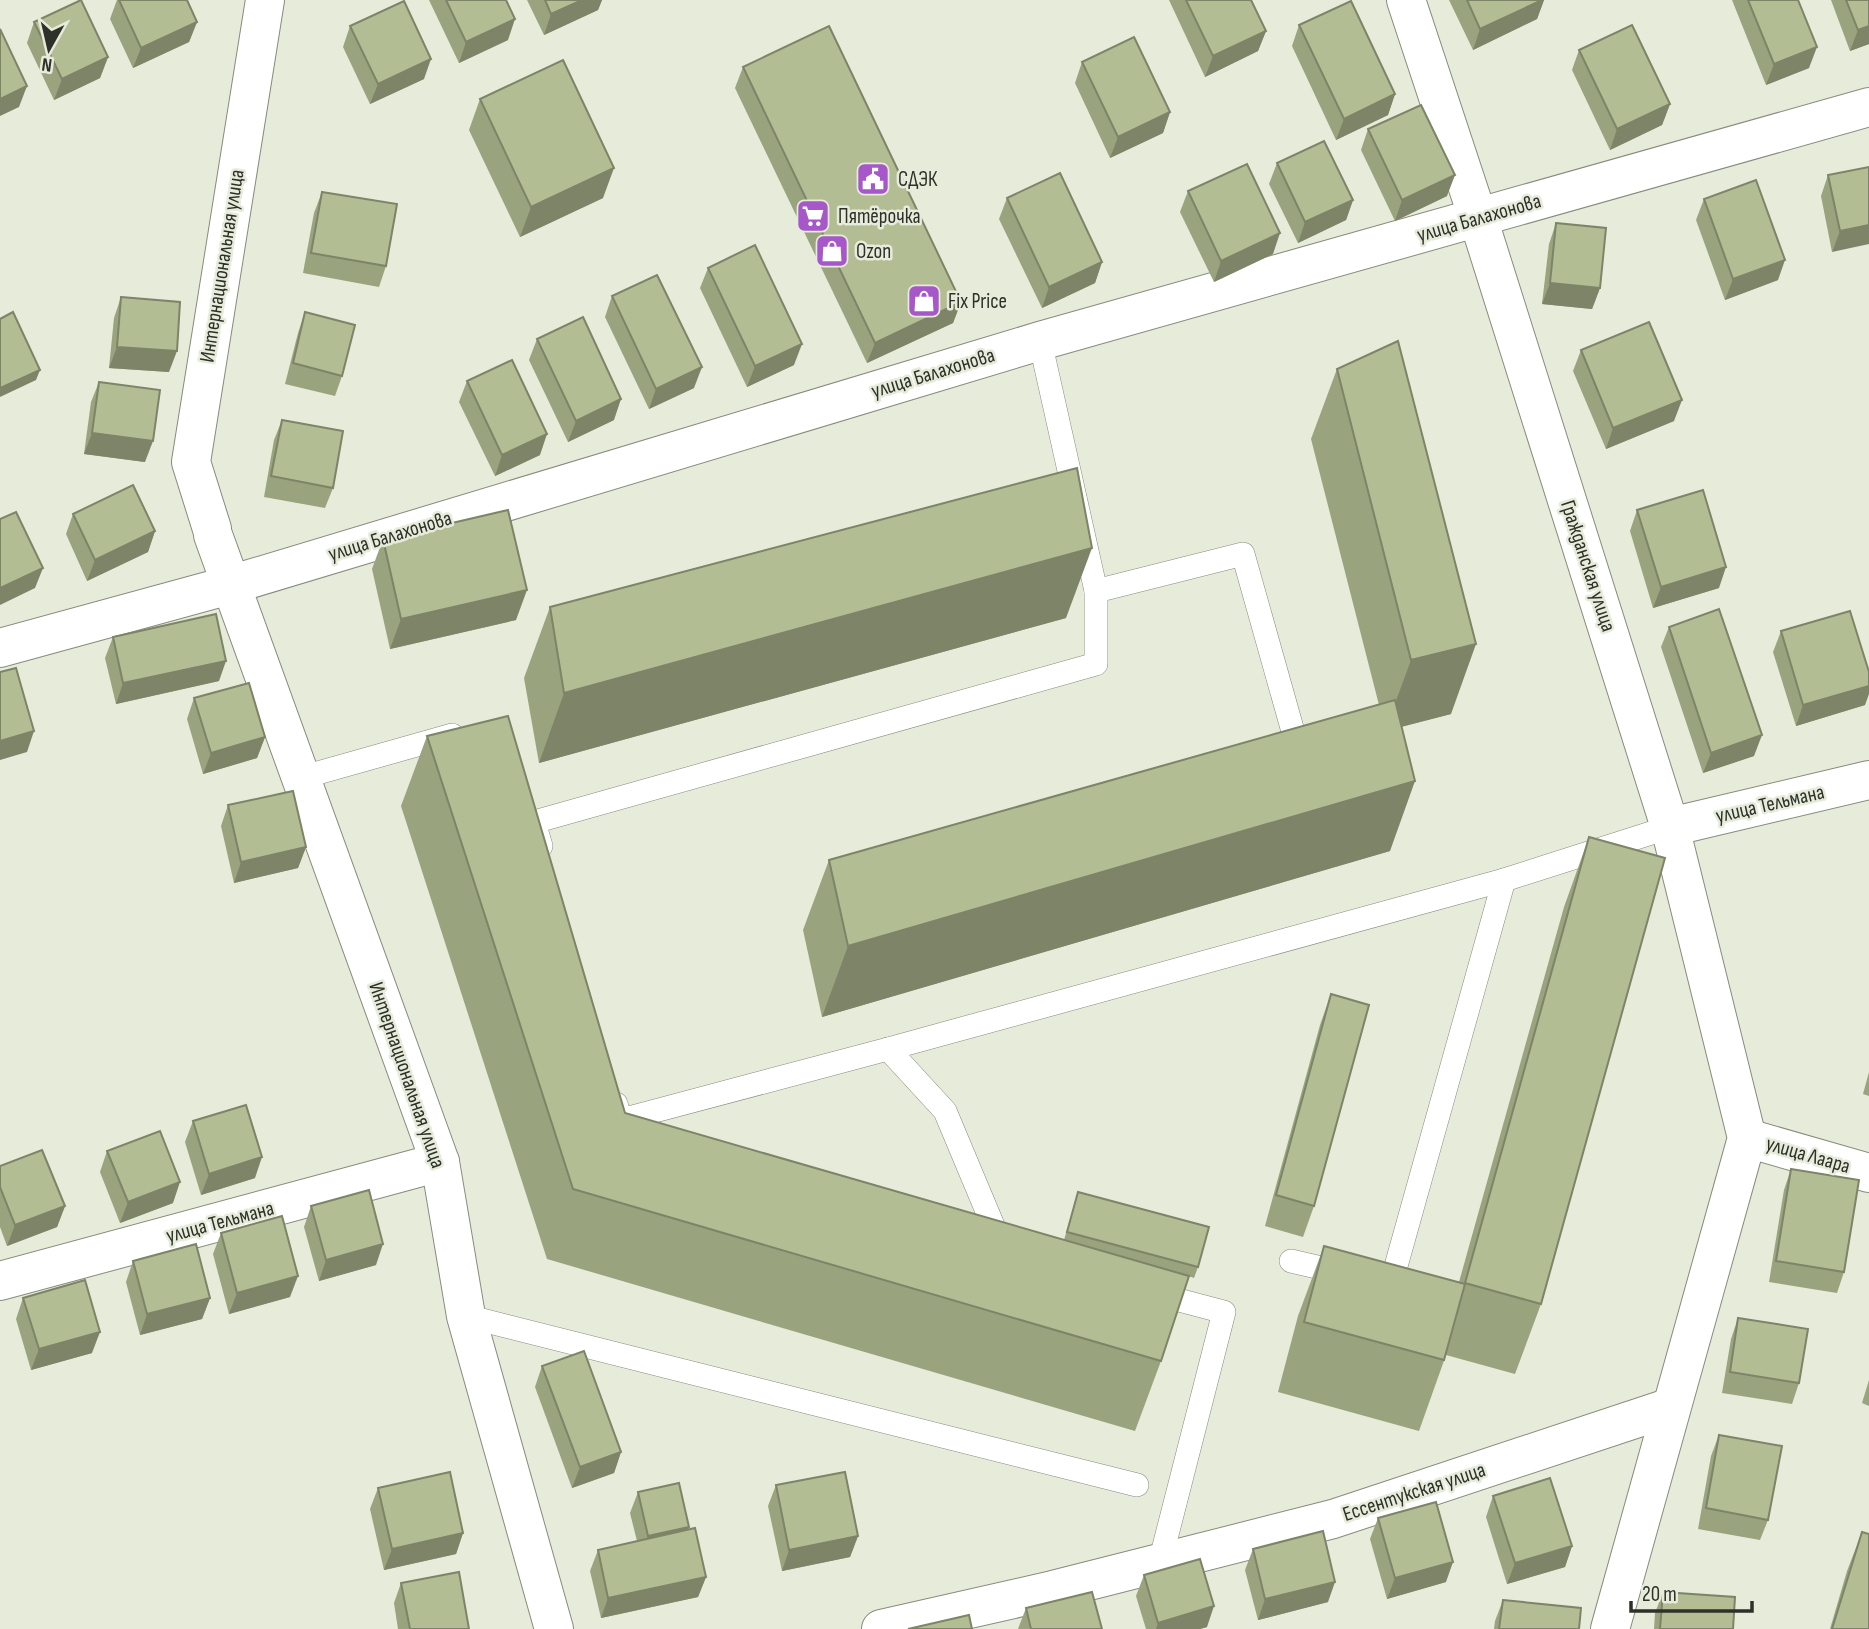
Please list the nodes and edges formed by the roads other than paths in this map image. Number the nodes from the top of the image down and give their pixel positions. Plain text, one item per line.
1 (265, 0) edge
2 (1406, 0) edge
3 (1869, 107) edge
4 (1478, 218) junction
5 (1040, 341) junction
6 (230, 584) junction
7 (1096, 591) junction
8 (0, 648) edge
9 (477, 728) edge
10 (1292, 728) edge
11 (300, 778) junction
12 (1869, 780) edge
13 (526, 797) edge
14 (534, 822) junction
15 (1670, 827) junction
16 (545, 861) edge
17 (1504, 880) junction
18 (888, 1049) junction
19 (610, 1081) edge
20 (1747, 1138) junction
21 (440, 1162) junction
22 (1869, 1173) edge
23 (1019, 1259) edge
24 (1291, 1261) dead end
25 (0, 1282) edge
26 (1134, 1289) edge
27 (466, 1316) junction
28 (1671, 1407) junction
29 (1137, 1485) dead end
30 (1160, 1562) junction
31 (554, 1629) edge
32 (881, 1629) edge
33 (1610, 1629) edge

1 - 6 street, Интернациональная улица
2 - 4 street, Гражданская улица
3 - 4 street, улица Балахонова
4 - 5 street, улица Балахонова
4 - 15 street, Гражданская улица
5 - 6 street, улица Балахонова
5 - 7 lane
6 - 8 street, улица Балахонова
6 - 11 street, Интернациональная улица
7 - 10 lane
7 - 14 lane
9 - 11 lane
11 - 21 street, Интернациональная улица
12 - 15 street, улица Тельмана
13 - 14 lane
14 - 16 lane
15 - 17 lane
15 - 20 street, Гражданская улица
17 - 18 lane
17 - 24 lane
18 - 19 lane
18 - 23 lane
20 - 22 street, улица Лаара
20 - 28 street
21 - 25 street, улица Тельмана
21 - 27 street, Интернациональная улица
26 - 30 lane
27 - 29 lane
27 - 31 street, Интернациональная улица
28 - 30 street, Ессентукская улица
28 - 33 street
30 - 32 street, Ессентукская улица

